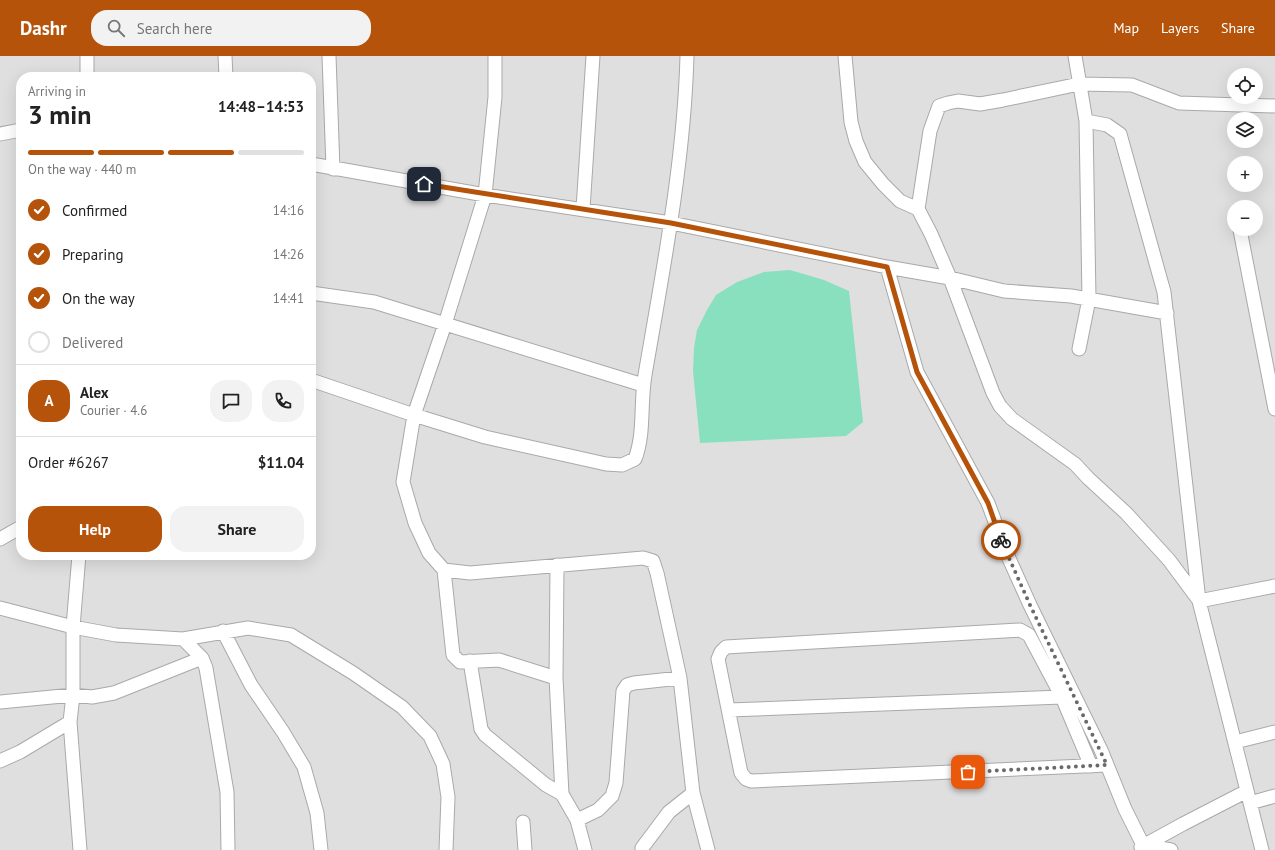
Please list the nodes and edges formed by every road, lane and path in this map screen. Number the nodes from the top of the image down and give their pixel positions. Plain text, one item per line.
1 (87, 56) edge
2 (225, 56) edge
3 (329, 56) edge
4 (495, 56) edge
5 (593, 56) edge
6 (687, 56) edge
7 (846, 56) edge
8 (1075, 56) edge
9 (87, 72) edge
10 (226, 72) edge
11 (1079, 84) junction
12 (1275, 106) edge
13 (1086, 121) junction
14 (16, 131) edge
15 (0, 134) edge
16 (316, 165) edge
17 (333, 169) junction
18 (485, 195) junction
19 (583, 209) junction
20 (918, 209) junction
21 (671, 223) junction
22 (1241, 236) edge
23 (887, 267) junction
24 (950, 278) junction
25 (316, 294) edge
26 (1088, 299) junction
27 (1167, 313) junction
28 (445, 324) junction
29 (1079, 349) dead end
30 (316, 382) edge
31 (643, 385) junction
32 (1273, 390) edge
33 (1275, 409) edge
34 (414, 415) junction
35 (16, 530) edge
36 (0, 539) edge
37 (79, 560) edge
38 (557, 565) junction
39 (444, 570) junction
40 (1274, 588) edge
41 (1199, 601) junction
42 (0, 608) edge
43 (73, 628) junction
44 (223, 631) junction
45 (183, 639) junction
46 (202, 658) junction
47 (470, 662) junction
48 (556, 678) junction
49 (680, 678) junction
50 (73, 695) junction
51 (1062, 697) junction
52 (0, 702) edge
53 (729, 710) junction
54 (70, 722) junction
55 (1275, 732) edge
56 (1235, 742) junction
57 (0, 761) edge
58 (1107, 765) junction
59 (1091, 766) junction
60 (692, 793) junction
61 (562, 794) junction
62 (1275, 796) edge
63 (1249, 797) junction
64 (577, 820) junction
65 (523, 822) dead end
66 (642, 848) dead end
67 (1140, 848) edge
68 (80, 850) edge
69 (228, 850) edge
70 (321, 850) edge
71 (446, 850) edge
72 (525, 850) edge
73 (585, 850) edge
74 (708, 850) edge
75 (1171, 850) edge
76 (1262, 850) edge

1 - 9 street
2 - 10 street
3 - 17 street
4 - 18 street
5 - 19 street
6 - 21 street
7 - 20 street
8 - 11 street
11 - 12 street
11 - 13 street
11 - 20 street
13 - 26 street
13 - 27 street
14 - 15 street
16 - 17 street
17 - 18 street
18 - 19 street
18 - 28 street
19 - 21 street
20 - 24 street
21 - 23 street
21 - 31 street
22 - 32 street
23 - 24 street
23 - 58 street
24 - 26 street
24 - 41 street
25 - 28 street
26 - 27 street
26 - 29 street
27 - 41 street
28 - 31 street
28 - 34 street
30 - 34 street
31 - 34 street
32 - 33 street
34 - 39 street
35 - 36 street
37 - 43 street
38 - 39 street
38 - 48 street
38 - 49 street
39 - 47 street
40 - 41 street
41 - 56 street
42 - 43 street
43 - 45 street
43 - 50 street
44 - 45 street
44 - 70 street
44 - 71 street
45 - 46 street
46 - 50 street
46 - 69 street
47 - 48 street
47 - 61 street
48 - 61 street
49 - 60 street
49 - 64 street
50 - 52 street
50 - 54 street
51 - 53 street
51 - 53 street
51 - 59 street
53 - 59 street
54 - 57 street
54 - 68 street
55 - 56 street
56 - 63 street
58 - 59 street
58 - 67 street
60 - 66 street
60 - 74 street
61 - 64 street
62 - 63 street
63 - 67 street
63 - 76 street
64 - 73 street
65 - 72 street
67 - 75 street

